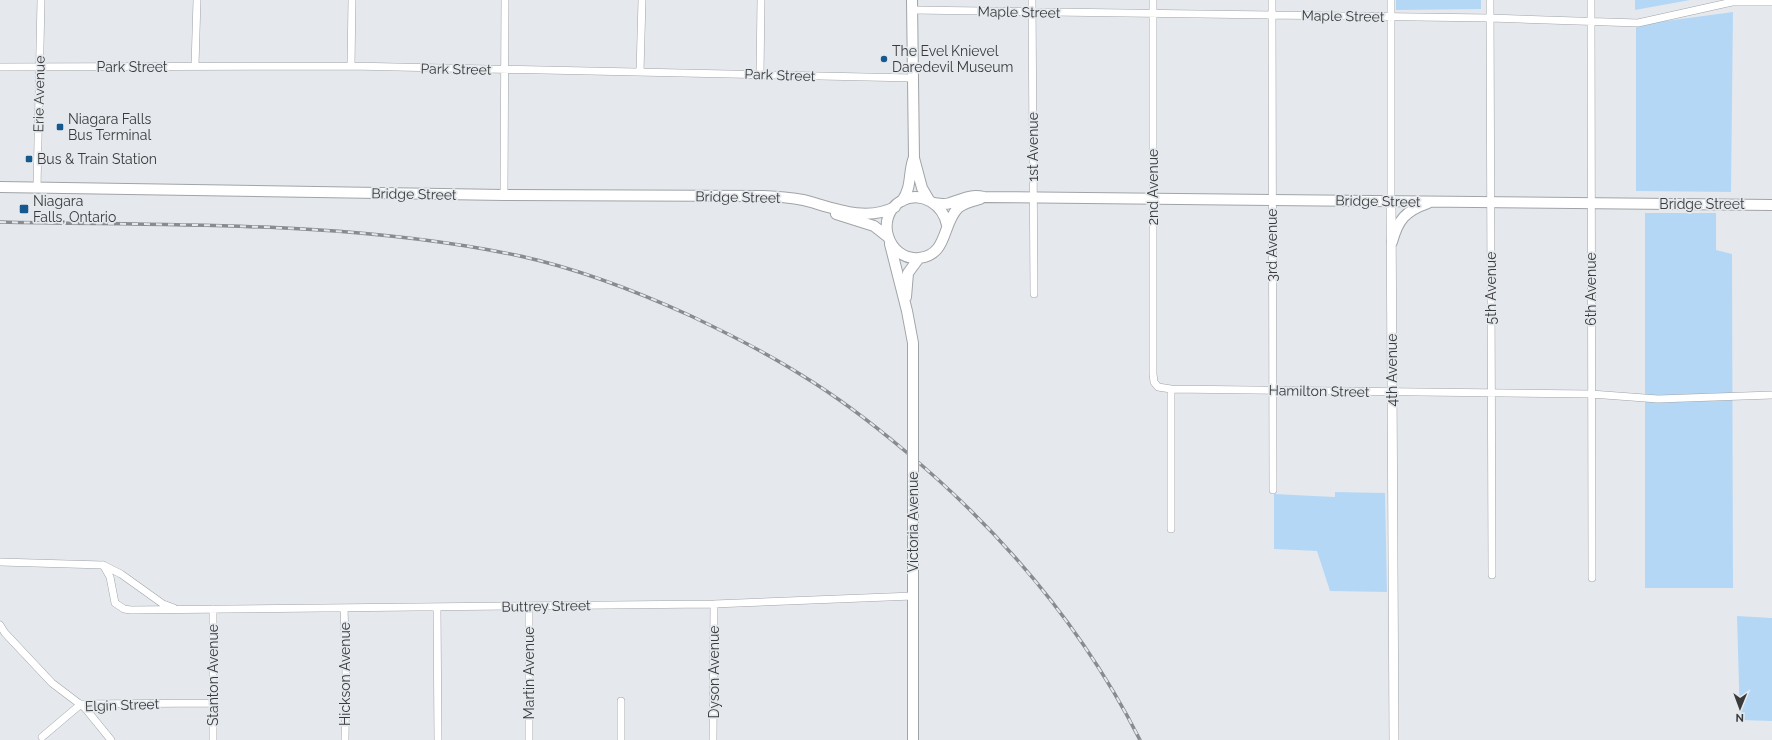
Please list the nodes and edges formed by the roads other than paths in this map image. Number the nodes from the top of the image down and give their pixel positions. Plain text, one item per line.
1 (41, 0) edge
2 (197, 0) edge
3 (352, 0) edge
4 (505, 0) edge
5 (642, 0) edge
6 (761, 0) edge
7 (1032, 0) edge
8 (1152, 0) edge
9 (1272, 0) edge
10 (1390, 0) edge
11 (1490, 0) edge
12 (1591, 0) edge
13 (1772, 2) edge
14 (912, 5) edge
15 (1032, 13) junction
16 (1152, 13) junction
17 (1272, 15) junction
18 (1390, 17) junction
19 (1490, 18) junction
20 (1591, 21) junction
21 (195, 66) junction
22 (351, 66) junction
23 (0, 67) edge
24 (39, 67) junction
25 (505, 70) junction
26 (640, 72) junction
27 (760, 74) junction
28 (912, 78) junction
29 (914, 158) junction
30 (0, 187) edge
31 (37, 188) junction
32 (504, 195) junction
33 (1033, 197) junction
34 (984, 198) junction
35 (1153, 199) junction
36 (1272, 200) junction
37 (1391, 201) junction
38 (1434, 201) junction
39 (932, 202) junction
40 (1491, 202) junction
41 (898, 204) junction
42 (1591, 204) junction
43 (1772, 205) edge
44 (827, 208) junction
45 (946, 226) junction
46 (889, 240) junction
47 (1392, 242) junction
48 (919, 258) junction
49 (1034, 294) dead end
50 (906, 305) junction
51 (1153, 374) joint
52 (1171, 389) junction
53 (1273, 390) junction
54 (1392, 392) junction
55 (1492, 393) junction
56 (1591, 394) junction
57 (1772, 395) edge
58 (1273, 490) dead end
59 (1171, 529) dead end
60 (0, 562) edge
61 (103, 565) junction
62 (1492, 576) dead end
63 (1592, 578) dead end
64 (913, 596) junction
65 (714, 604) junction
66 (529, 606) junction
67 (437, 607) junction
68 (344, 608) junction
69 (180, 610) junction
70 (213, 610) junction
71 (0, 625) edge
72 (2, 635) edge
73 (621, 701) dead end
74 (213, 703) junction
75 (81, 704) junction
76 (42, 737) dead end
77 (111, 740) edge
78 (213, 740) edge
79 (345, 740) edge
80 (438, 740) edge
81 (529, 740) edge
82 (621, 740) edge
83 (713, 740) edge
84 (913, 740) edge
85 (1394, 740) edge

1 - 24 street, Erie Avenue
2 - 21 street
3 - 22 street
4 - 25 street
5 - 26 street
6 - 27 street
7 - 15 street, 1st Avenue
8 - 16 street, 2nd Avenue
9 - 17 street, 3rd Avenue
10 - 18 street, 4th Avenue
11 - 19 street, 5th Avenue
12 - 20 street, 6th Avenue
13 - 20 street, Maple Street
14 - 15 street, Maple Street
14 - 28 main road
15 - 16 street, Maple Street
15 - 33 street, 1st Avenue
16 - 17 street, Maple Street
16 - 35 street, 2nd Avenue
17 - 18 street, Maple Street
17 - 36 street, 3rd Avenue
18 - 19 street, Maple Street
18 - 37 street, 4th Avenue
19 - 20 street, Maple Street
19 - 40 street, 5th Avenue
20 - 42 street, 6th Avenue
21 - 22 street, Park Street
21 - 24 street, Park Street
22 - 25 street, Park Street
23 - 24 street, Park Street
24 - 31 street, Erie Avenue
25 - 26 street, Park Street
25 - 32 street
26 - 27 street, Park Street
27 - 28 street, Park Street
28 - 29 main road
29 - 39 main road
29 - 41 main road
30 - 31 main road, Bridge Street
31 - 32 main road, Bridge Street
32 - 44 main road, Bridge Street
33 - 34 main road, Bridge Street
33 - 35 main road, Bridge Street
33 - 49 street, 1st Avenue
34 - 39 main road, Bridge Street
34 - 45 main road, Bridge Street
35 - 36 main road, Bridge Street
35 - 51 street, 2nd Avenue
36 - 37 main road, Bridge Street
36 - 53 street, 3rd Avenue
37 - 38 main road, Bridge Street
37 - 47 street, 4th Avenue
38 - 40 main road, Bridge Street
38 - 47 main road
39 - 41 main road
39 - 45 main road
40 - 42 main road, Bridge Street
40 - 55 street, 5th Avenue
41 - 44 main road, Bridge Street
41 - 46 main road
42 - 43 main road, Bridge Street
42 - 56 street, 6th Avenue
44 - 46 main road, Bridge Street
45 - 48 main road
46 - 48 main road
46 - 50 main road, Victoria Avenue
47 - 54 street, 4th Avenue
48 - 50 main road, Victoria Avenue
50 - 64 main road, Victoria Avenue, bridge
51 - 52 street, Hamilton Street
52 - 53 street, Hamilton Street
52 - 59 street
53 - 54 street, Hamilton Street
53 - 58 street, 3rd Avenue
54 - 55 street, Hamilton Street
54 - 85 street, 4th Avenue
55 - 56 street, Hamilton Street
55 - 62 street, 5th Avenue
56 - 57 street, Hamilton Street
56 - 63 street, 6th Avenue
60 - 61 street, Buttrey Street
61 - 69 street, Buttrey Street
61 - 69 street, Buttrey Street
64 - 65 street, Buttrey Street
64 - 84 main road, Victoria Avenue
65 - 66 street, Buttrey Street
65 - 83 street, Dyson Avenue
66 - 67 street, Buttrey Street
66 - 81 street, Martin Avenue
67 - 68 street, Buttrey Street
67 - 80 street
68 - 70 street, Buttrey Street
68 - 79 street, Hickson Avenue
69 - 70 street, Buttrey Street
70 - 74 street, Stanton Avenue
71 - 72 street
72 - 75 street
73 - 82 street
74 - 75 street, Elgin Street
74 - 78 street, Stanton Avenue
75 - 76 street, Elgin Street
75 - 77 street

